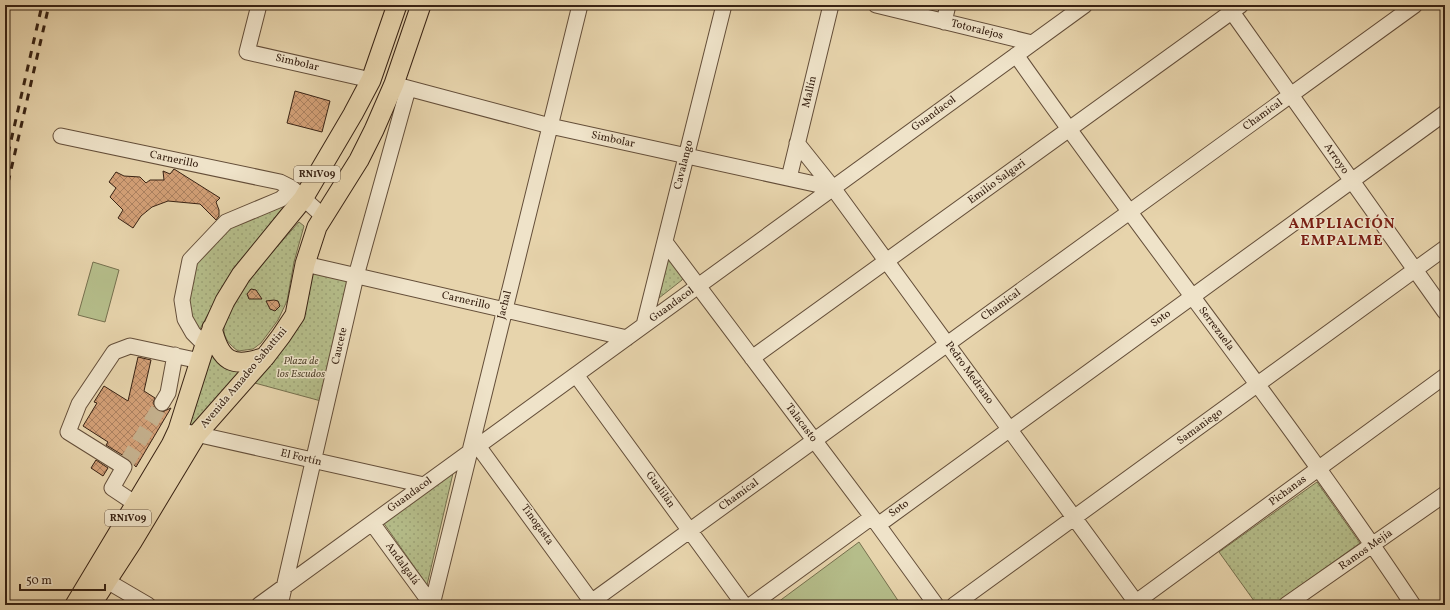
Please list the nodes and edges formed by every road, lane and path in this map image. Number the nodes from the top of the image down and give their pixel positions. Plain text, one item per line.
1 (259, 5) edge
2 (397, 5) edge
3 (421, 5) edge
4 (580, 5) edge
5 (724, 5) edge
6 (831, 5) edge
7 (876, 5) edge
8 (948, 5) edge
9 (1085, 5) edge
10 (1415, 5) edge
11 (1233, 7) edge
12 (944, 22) junction
13 (1032, 43) junction
14 (1016, 55) junction
15 (371, 80) junction
16 (401, 86) junction
17 (1291, 95) junction
18 (1445, 113) edge
19 (550, 126) junction
20 (1069, 130) junction
21 (61, 136) dead end
22 (798, 143) junction
23 (686, 156) junction
24 (789, 178) junction
25 (1352, 181) junction
26 (834, 188) junction
27 (297, 194) junction
28 (1129, 213) junction
29 (323, 216) junction
30 (665, 242) junction
31 (1445, 248) edge
32 (888, 262) junction
33 (305, 264) junction
34 (1415, 270) junction
35 (356, 276) junction
36 (698, 286) junction
37 (1191, 297) junction
38 (504, 310) junction
39 (1445, 312) edge
40 (644, 325) junction
41 (626, 338) junction
42 (206, 344) junction
43 (948, 344) junction
44 (175, 355) junction
45 (264, 357) junction
46 (752, 358) junction
47 (576, 375) junction
48 (1445, 376) edge
49 (1257, 385) junction
50 (162, 402) tunnel mouth
51 (1010, 429) junction
52 (178, 430) junction
53 (197, 434) junction
54 (814, 441) junction
55 (473, 450) junction
56 (314, 462) junction
57 (1319, 469) junction
58 (424, 485) junction
59 (1445, 494) edge
60 (136, 504) junction
61 (1074, 518) junction
62 (875, 521) junction
63 (372, 523) junction
64 (690, 531) junction
65 (1373, 545) junction
66 (107, 581) junction
67 (285, 587) junction
68 (591, 604) edge
69 (1135, 604) edge
70 (75, 605) edge
71 (91, 605) edge
72 (148, 605) edge
73 (259, 605) edge
74 (280, 605) edge
75 (432, 605) edge
76 (744, 605) edge
77 (751, 605) edge
78 (936, 605) edge
79 (954, 605) edge
80 (1286, 605) edge
81 (1413, 605) edge

1 - 15 street, Simbolar
2 - 15 main road, RN1V09
3 - 16 main road, Avenida Amadeo Sabattini / RN1V09
4 - 19 street, Jachal
5 - 23 street, Cavalango
6 - 22 street, Mallín
7 - 12 street, Totoralejos
8 - 12 street
9 - 13 street, Guandacol
10 - 17 street, Chamical
11 - 17 street, Arroyo
11 - 20 street, Emilio Salgari
12 - 13 street, Totoralejos
13 - 14 street, Guandacol
14 - 20 street, Serrezuela
14 - 26 street, Guandacol
15 - 27 main road, RN1V09
16 - 19 street, Simbolar
16 - 29 main road, Avenida Amadeo Sabattini / RN1V09
16 - 35 street, Caucete
17 - 25 street, Arroyo
17 - 28 street, Chamical
18 - 25 street, Soto
19 - 23 street, Simbolar
19 - 38 street, Jachal
20 - 28 street, Serrezuela
20 - 32 street, Emilio Salgari
21 - 27 street, Carnerillo
22 - 24 street, Mallín
22 - 26 street, Pedro Medrano
23 - 24 street, Simbolar
23 - 30 street, Cavalango
24 - 26 street, Simbolar
25 - 34 street, Arroyo
25 - 37 street, Soto
26 - 32 street, Pedro Medrano
26 - 36 street, Guandacol
27 - 29 street, Carnerillo
27 - 42 main road, RN1V09
27 - 42 street
28 - 37 street, Serrezuela
28 - 43 street, Chamical
29 - 33 main road, Avenida Amadeo Sabattini / RN1V09
30 - 36 street, Talacasto
30 - 40 street, Cavalango
31 - 34 street, Samaniego
32 - 43 street, Pedro Medrano
32 - 46 street, Emilio Salgari
33 - 35 street, Carnerillo
33 - 45 main road, Avenida Amadeo Sabattini / RN1V09
34 - 39 street, Arroyo
34 - 49 street, Samaniego
35 - 38 street, Carnerillo
35 - 56 street, Caucete
36 - 40 street, Guandacol
36 - 46 street, Talacasto
37 - 49 street, Serrezuela
37 - 51 street, Soto
38 - 41 street, Carnerillo
38 - 55 street, Jachal
40 - 41 street, Guandacol
41 - 47 street, Guandacol
42 - 44 street
42 - 45 main road
42 - 52 main road, RN1V09
43 - 51 street, Pedro Medrano
43 - 54 street, Chamical
44 - 50 street
44 - 60 street
45 - 53 main road, Avenida Amadeo Sabattini / RN1V09
46 - 54 street, Talacasto
47 - 55 street, Guandacol
47 - 64 street, Gualilán
48 - 57 street, Pichanas
49 - 57 street, Serrezuela
49 - 61 street, Samaniego
51 - 61 street, Pedro Medrano
51 - 62 street, Soto
52 - 53 street, El Fortín
52 - 60 main road, RN1V09
53 - 56 street, El Fortín
53 - 66 main road, Avenida Amadeo Sabattini / RN1V09
54 - 62 street, Talacasto
54 - 64 street, Chamical
55 - 58 street, Guandacol
55 - 68 street, Tinogasta
55 - 75 street, Jachal
56 - 58 street, El Fortín
56 - 67 street, Caucete
57 - 65 street, Serrezuela
57 - 69 street, Pichanas
58 - 63 street, Guandacol
59 - 65 street, Ramos Mejía
60 - 70 main road, RN1V09
61 - 69 street, Pedro Medrano
61 - 79 street, Samaniego
62 - 77 street, Soto
62 - 78 street, Talacasto
63 - 67 street, Guandacol
63 - 75 street, Andalgalá
64 - 68 street, Chamical
64 - 76 street, Gualilán
65 - 80 street, Ramos Mejía
65 - 81 street, Serrezuela
66 - 71 main road, Avenida Amadeo Sabattini / RN1V09
66 - 72 street
67 - 73 street, Guandacol
67 - 74 street, Caucete

